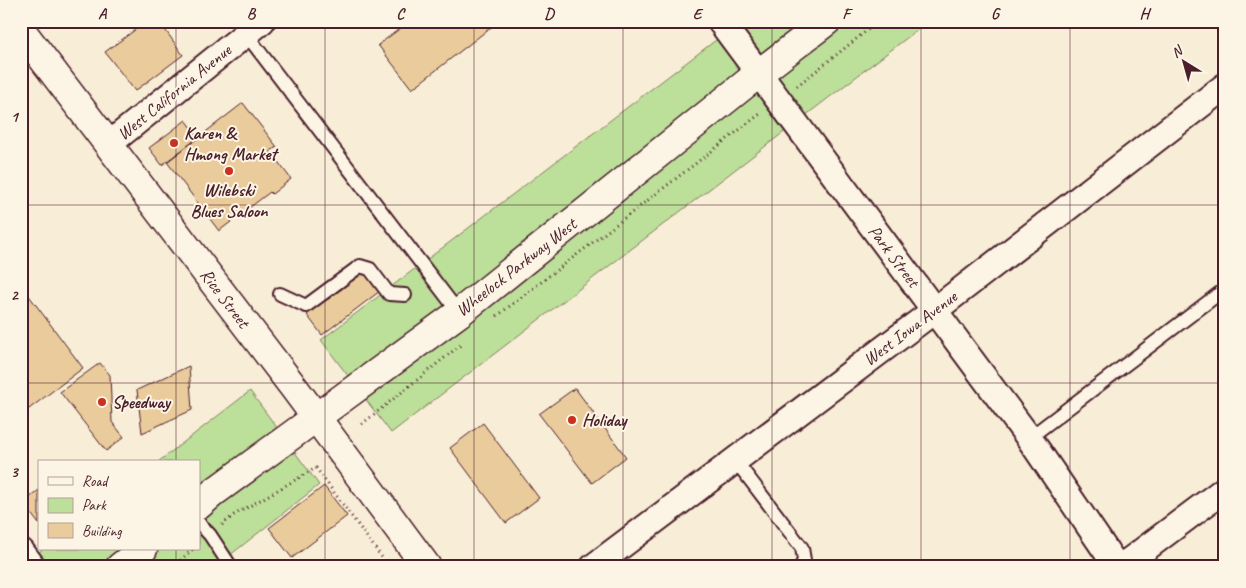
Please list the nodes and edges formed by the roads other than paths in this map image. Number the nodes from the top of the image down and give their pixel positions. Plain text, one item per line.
1 (720, 21) edge
2 (827, 21) edge
3 (254, 28) edge
4 (21, 30) edge
5 (758, 74) junction
6 (1225, 86) edge
7 (109, 144) junction
8 (1225, 289) edge
9 (280, 294) dead end
10 (405, 295) dead end
11 (935, 310) junction
12 (459, 312) junction
13 (316, 418) junction
14 (1029, 438) junction
15 (735, 460) junction
16 (1225, 489) edge
17 (200, 504) edge
18 (200, 524) edge
19 (142, 550) edge
20 (21, 551) edge
21 (33, 567) edge
22 (120, 567) edge
23 (231, 567) edge
24 (427, 567) edge
25 (593, 567) edge
26 (801, 567) edge
27 (1117, 567) edge
28 (1120, 567) edge

1 - 5 street, Park Street
2 - 5 street, Wheelock Parkway West
3 - 7 street, West California Avenue
3 - 12 lane
4 - 7 street, Rice Street
5 - 11 street, Park Street
5 - 12 street, Wheelock Parkway West
6 - 11 street, West Iowa Avenue
7 - 13 street, Rice Street
8 - 14 lane
9 - 10 lane
11 - 14 street, Park Street
11 - 15 street, West Iowa Avenue
12 - 13 street, Wheelock Parkway West
13 - 17 street, Wheelock Parkway West
13 - 24 street, Rice Street
14 - 27 street, Park Street
15 - 25 street, West Iowa Avenue
15 - 26 lane
16 - 28 street
18 - 23 lane
19 - 22 street
20 - 21 street

